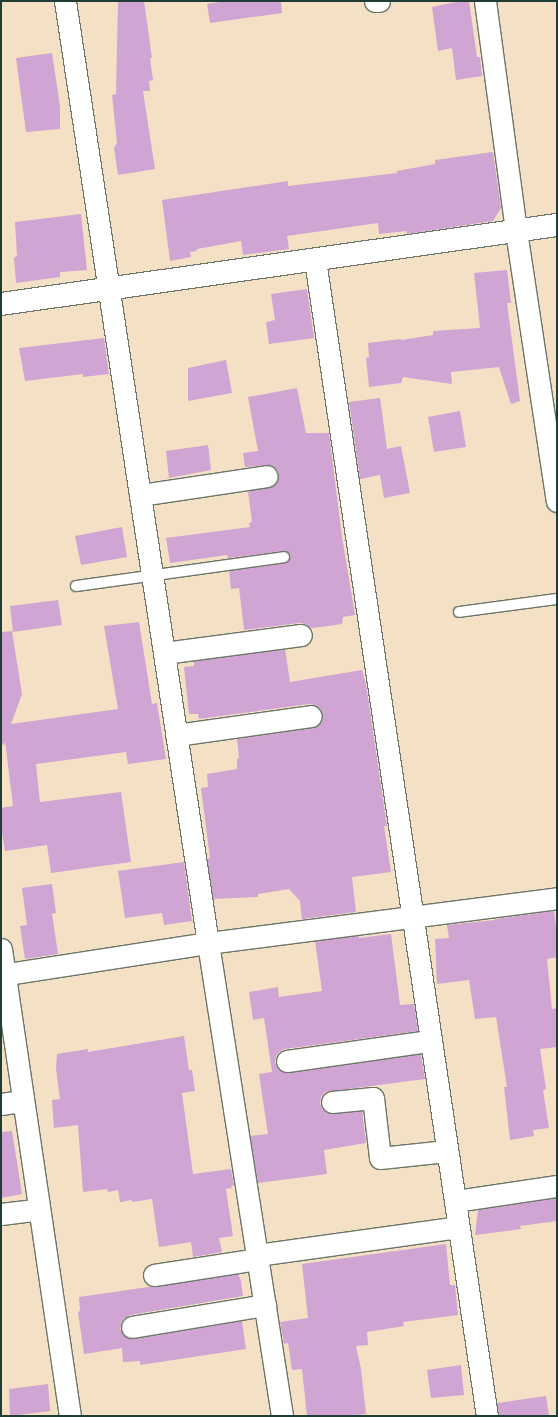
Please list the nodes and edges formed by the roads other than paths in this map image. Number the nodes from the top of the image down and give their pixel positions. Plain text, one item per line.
1 (65, 1) edge
2 (379, 1) edge
3 (485, 1) edge
4 (376, 2) edge
5 (557, 225) edge
6 (516, 231) junction
7 (315, 260) junction
8 (109, 288) junction
9 (1, 304) edge
10 (553, 446) edge
11 (266, 476) dead end
12 (140, 495) junction
13 (557, 501) edge
14 (284, 556) dead end
15 (152, 576) junction
16 (76, 586) dead end
17 (557, 599) edge
18 (459, 612) dead end
19 (300, 635) dead end
20 (164, 653) junction
21 (311, 716) dead end
22 (176, 735) junction
23 (557, 898) edge
24 (412, 917) junction
25 (208, 943) junction
26 (1, 950) edge
27 (3, 975) edge
28 (430, 1041) junction
29 (287, 1061) dead end
30 (24, 1101) junction
31 (332, 1102) dead end
32 (1, 1104) edge
33 (447, 1151) junction
34 (557, 1186) edge
35 (455, 1201) junction
36 (39, 1209) junction
37 (1, 1214) edge
38 (458, 1227) junction
39 (257, 1257) junction
40 (154, 1275) dead end
41 (265, 1305) junction
42 (132, 1327) dead end
43 (70, 1416) edge
44 (282, 1416) edge
45 (487, 1416) edge

1 - 8 street
2 - 4 street
3 - 6 street
5 - 6 street
6 - 7 street
6 - 10 street
7 - 8 street
7 - 24 street
8 - 9 street
8 - 12 street
10 - 13 street
11 - 12 street
12 - 15 street
14 - 15 lane
15 - 16 lane
15 - 20 street
17 - 18 lane
19 - 20 street
20 - 22 street
21 - 22 street
22 - 25 street
23 - 24 street
24 - 25 street
24 - 28 street
25 - 27 street
25 - 39 street
26 - 27 street
27 - 30 street
28 - 29 street
28 - 33 street
30 - 32 street
30 - 36 street
31 - 33 street
33 - 35 street
34 - 35 street
35 - 38 street
36 - 37 street
36 - 43 street
38 - 39 street
38 - 45 street
39 - 40 street
39 - 41 street
41 - 42 street
41 - 44 street

